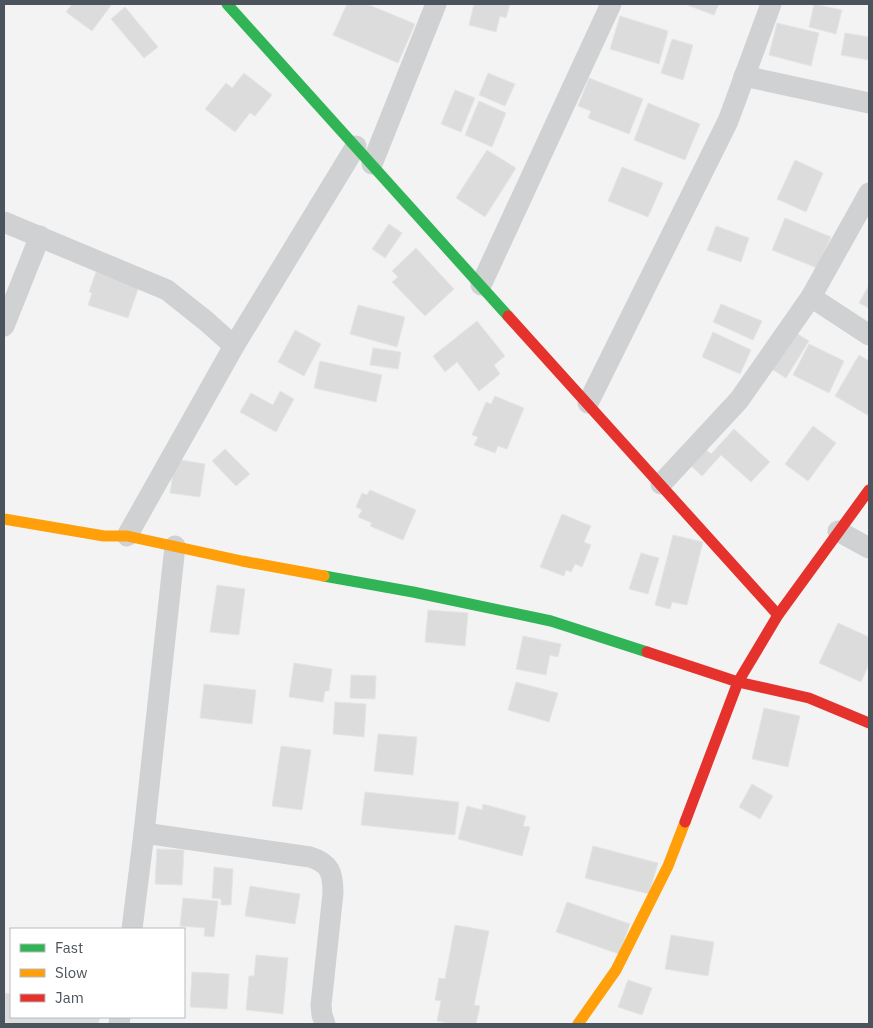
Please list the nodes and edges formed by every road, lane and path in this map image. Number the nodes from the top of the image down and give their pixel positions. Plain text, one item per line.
1 (227, 4) edge
2 (436, 4) edge
3 (611, 4) edge
4 (771, 4) edge
5 (744, 76) junction
6 (869, 103) edge
7 (356, 146) junction
8 (372, 164) junction
9 (869, 193) edge
10 (4, 222) edge
11 (40, 236) junction
12 (481, 285) junction
13 (812, 297) junction
14 (4, 326) edge
15 (869, 335) edge
16 (234, 346) junction
17 (588, 403) junction
18 (661, 484) junction
19 (869, 490) edge
20 (4, 519) edge
21 (838, 531) junction
22 (127, 536) junction
23 (175, 546) junction
24 (869, 548) edge
25 (778, 615) junction
26 (738, 682) junction
27 (869, 723) edge
28 (144, 833) junction
29 (132, 928) edge
30 (325, 1024) edge
31 (578, 1024) edge

1 - 7 street
2 - 8 street
3 - 12 street
4 - 5 street
5 - 6 street
5 - 17 street
7 - 8 street
7 - 16 street
8 - 12 street
9 - 13 street
10 - 11 street
11 - 14 street
11 - 16 street
12 - 17 street
13 - 15 street
13 - 18 street
16 - 22 street
17 - 18 street
18 - 25 street
19 - 21 street
20 - 22 street
21 - 24 street
21 - 25 street
22 - 23 street
23 - 26 street
23 - 28 street
25 - 26 street
26 - 27 street
26 - 31 street
28 - 29 street
28 - 30 street

